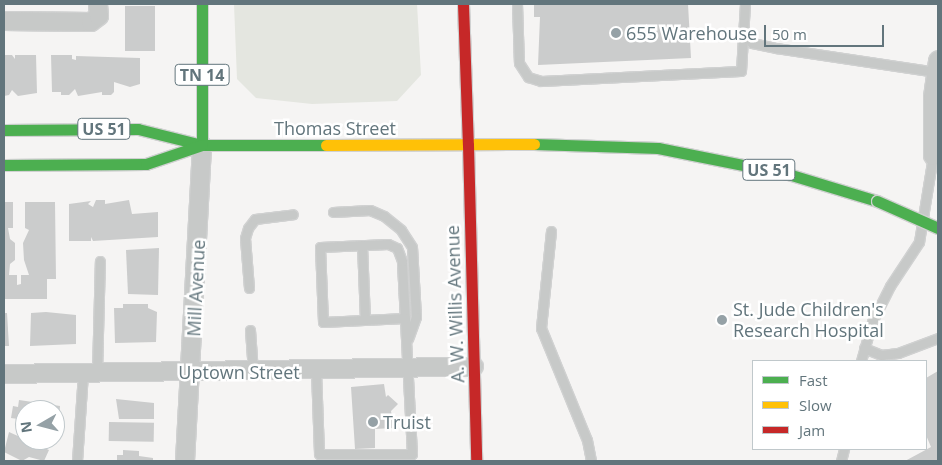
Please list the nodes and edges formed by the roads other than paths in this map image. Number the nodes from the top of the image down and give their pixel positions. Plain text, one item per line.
1 (98, 4) edge
2 (202, 4) edge
3 (463, 4) edge
4 (517, 4) edge
5 (745, 4) edge
6 (4, 21) edge
7 (743, 32) junction
8 (937, 66) edge
9 (4, 130) edge
10 (202, 145) junction
11 (468, 145) junction
12 (936, 156) edge
13 (4, 165) edge
14 (333, 212) dead end
15 (293, 214) dead end
16 (938, 228) edge
17 (551, 231) dead end
18 (362, 246) junction
19 (100, 261) dead end
20 (249, 288) dead end
21 (405, 318) junction
22 (365, 320) junction
23 (250, 330) dead end
24 (938, 338) edge
25 (406, 344) junction
26 (864, 348) junction
27 (861, 360) edge
28 (474, 367) junction
29 (407, 368) junction
30 (316, 371) junction
31 (90, 372) junction
32 (190, 372) junction
33 (253, 372) junction
34 (4, 374) edge
35 (77, 461) edge
36 (185, 461) edge
37 (476, 461) edge
38 (590, 461) edge

1 - 6 street
2 - 10 main road, TN 14
3 - 11 main road, A. W. Willis Avenue
4 - 7 lane
5 - 7 lane
7 - 8 lane
8 - 12 street
9 - 10 main road, Thomas Street / US 51
10 - 11 main road, Thomas Street / US 51
10 - 13 main road, Thomas Street / US 51
10 - 32 street, Mill Avenue
11 - 16 main road, US 51, bridge
11 - 28 main road, A. W. Willis Avenue
12 - 26 lane
14 - 25 lane
15 - 20 lane
17 - 38 lane
18 - 21 lane
18 - 22 lane
18 - 22 lane
19 - 31 lane
21 - 22 lane
21 - 25 lane
23 - 33 lane
24 - 26 lane
25 - 29 lane
26 - 27 lane
28 - 29 street, Uptown Street
28 - 37 main road, A. W. Willis Avenue
29 - 30 street, Uptown Street
29 - 30 lane
30 - 33 street, Uptown Street
31 - 32 street, Uptown Street
31 - 34 street, Uptown Street
31 - 35 lane
32 - 33 street, Uptown Street
32 - 36 street, Mill Avenue

